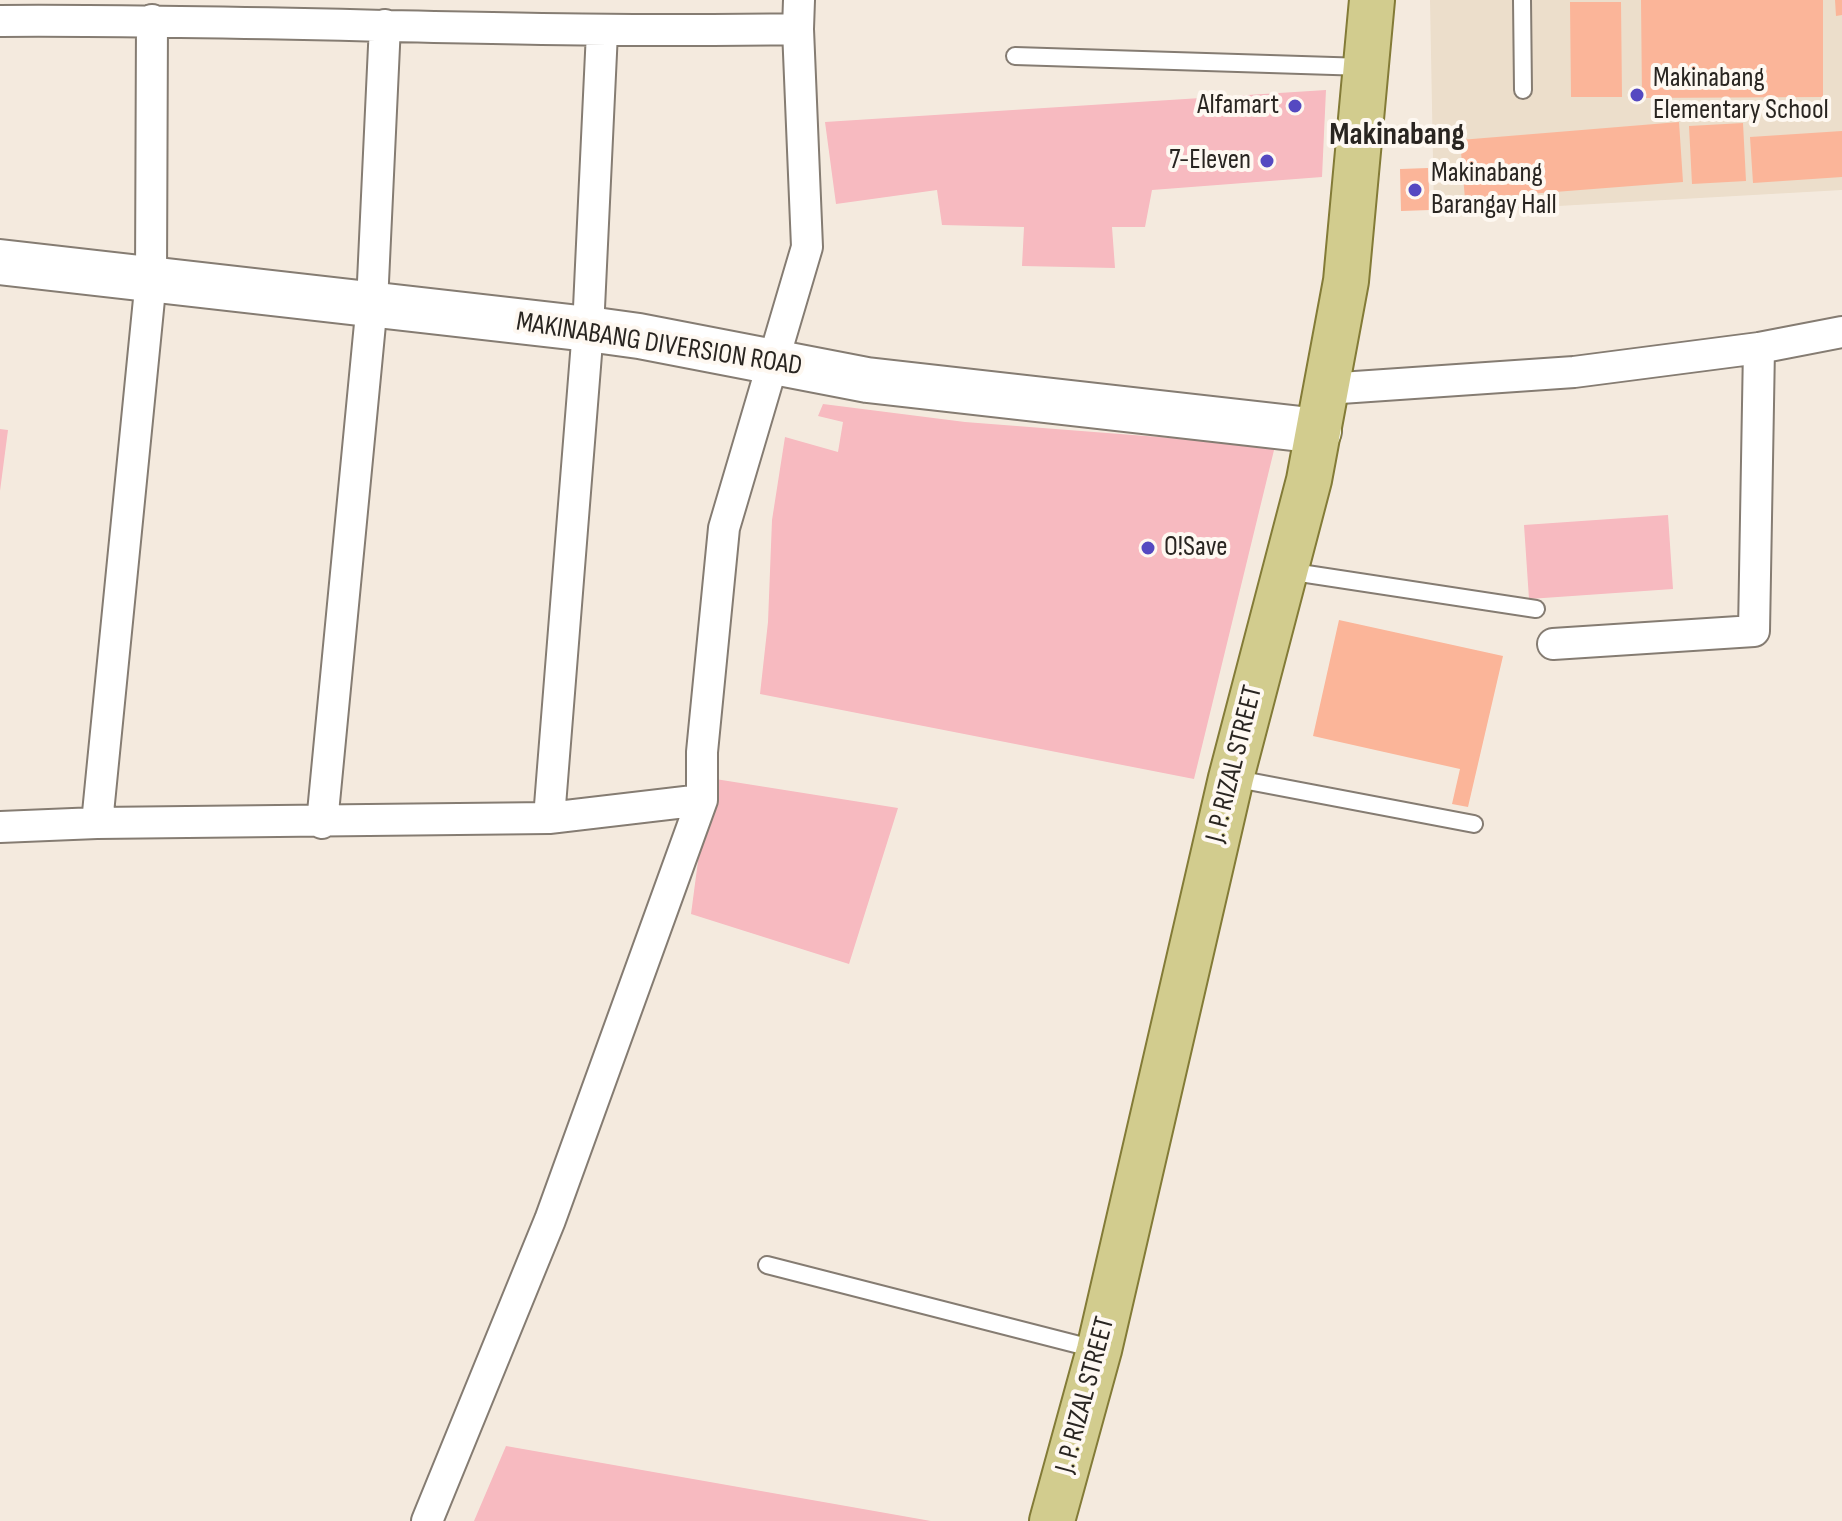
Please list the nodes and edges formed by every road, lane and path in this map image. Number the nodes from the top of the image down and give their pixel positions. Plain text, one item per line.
1 (1372, 0) edge
2 (1522, 0) edge
3 (799, 14) edge
4 (152, 20) junction
5 (0, 21) edge
6 (385, 25) junction
7 (602, 32) junction
8 (1015, 56) dead end
9 (1367, 67) junction
10 (1523, 90) dead end
11 (0, 262) edge
12 (151, 279) junction
13 (372, 303) junction
14 (588, 329) junction
15 (1842, 332) edge
16 (1759, 348) junction
17 (773, 363) junction
18 (1322, 410) junction
19 (1285, 571) junction
20 (1536, 609) dead end
21 (1553, 644) dead end
22 (1231, 778) junction
23 (702, 800) junction
24 (549, 818) junction
25 (97, 823) junction
26 (322, 823) junction
27 (1474, 824) dead end
28 (0, 827) edge
29 (767, 1265) dead end
30 (1099, 1350) junction
31 (427, 1521) edge
32 (1052, 1521) edge

1 - 9 main road, J. P. RIZAL STREET
2 - 10 lane
3 - 7 street
3 - 17 street
4 - 5 street
4 - 6 street
4 - 12 street
6 - 7 street
6 - 13 street
7 - 14 street
8 - 9 lane
9 - 18 main road, J. P. RIZAL STREET
11 - 12 street, MAKINABANG DIVERSION ROAD
12 - 13 street, MAKINABANG DIVERSION ROAD
12 - 25 street
13 - 14 street, MAKINABANG DIVERSION ROAD
13 - 26 street
14 - 17 street, MAKINABANG DIVERSION ROAD
14 - 24 street
15 - 16 street
16 - 18 street
16 - 21 street
17 - 18 street, MAKINABANG DIVERSION ROAD
17 - 23 street
18 - 19 main road, J. P. RIZAL STREET
19 - 20 lane
19 - 22 main road, J. P. RIZAL STREET
22 - 27 lane
22 - 30 main road, J. P. RIZAL STREET
23 - 24 street
23 - 31 street
24 - 26 street
25 - 26 street
25 - 28 street
29 - 30 lane
30 - 32 main road, J. P. RIZAL STREET

